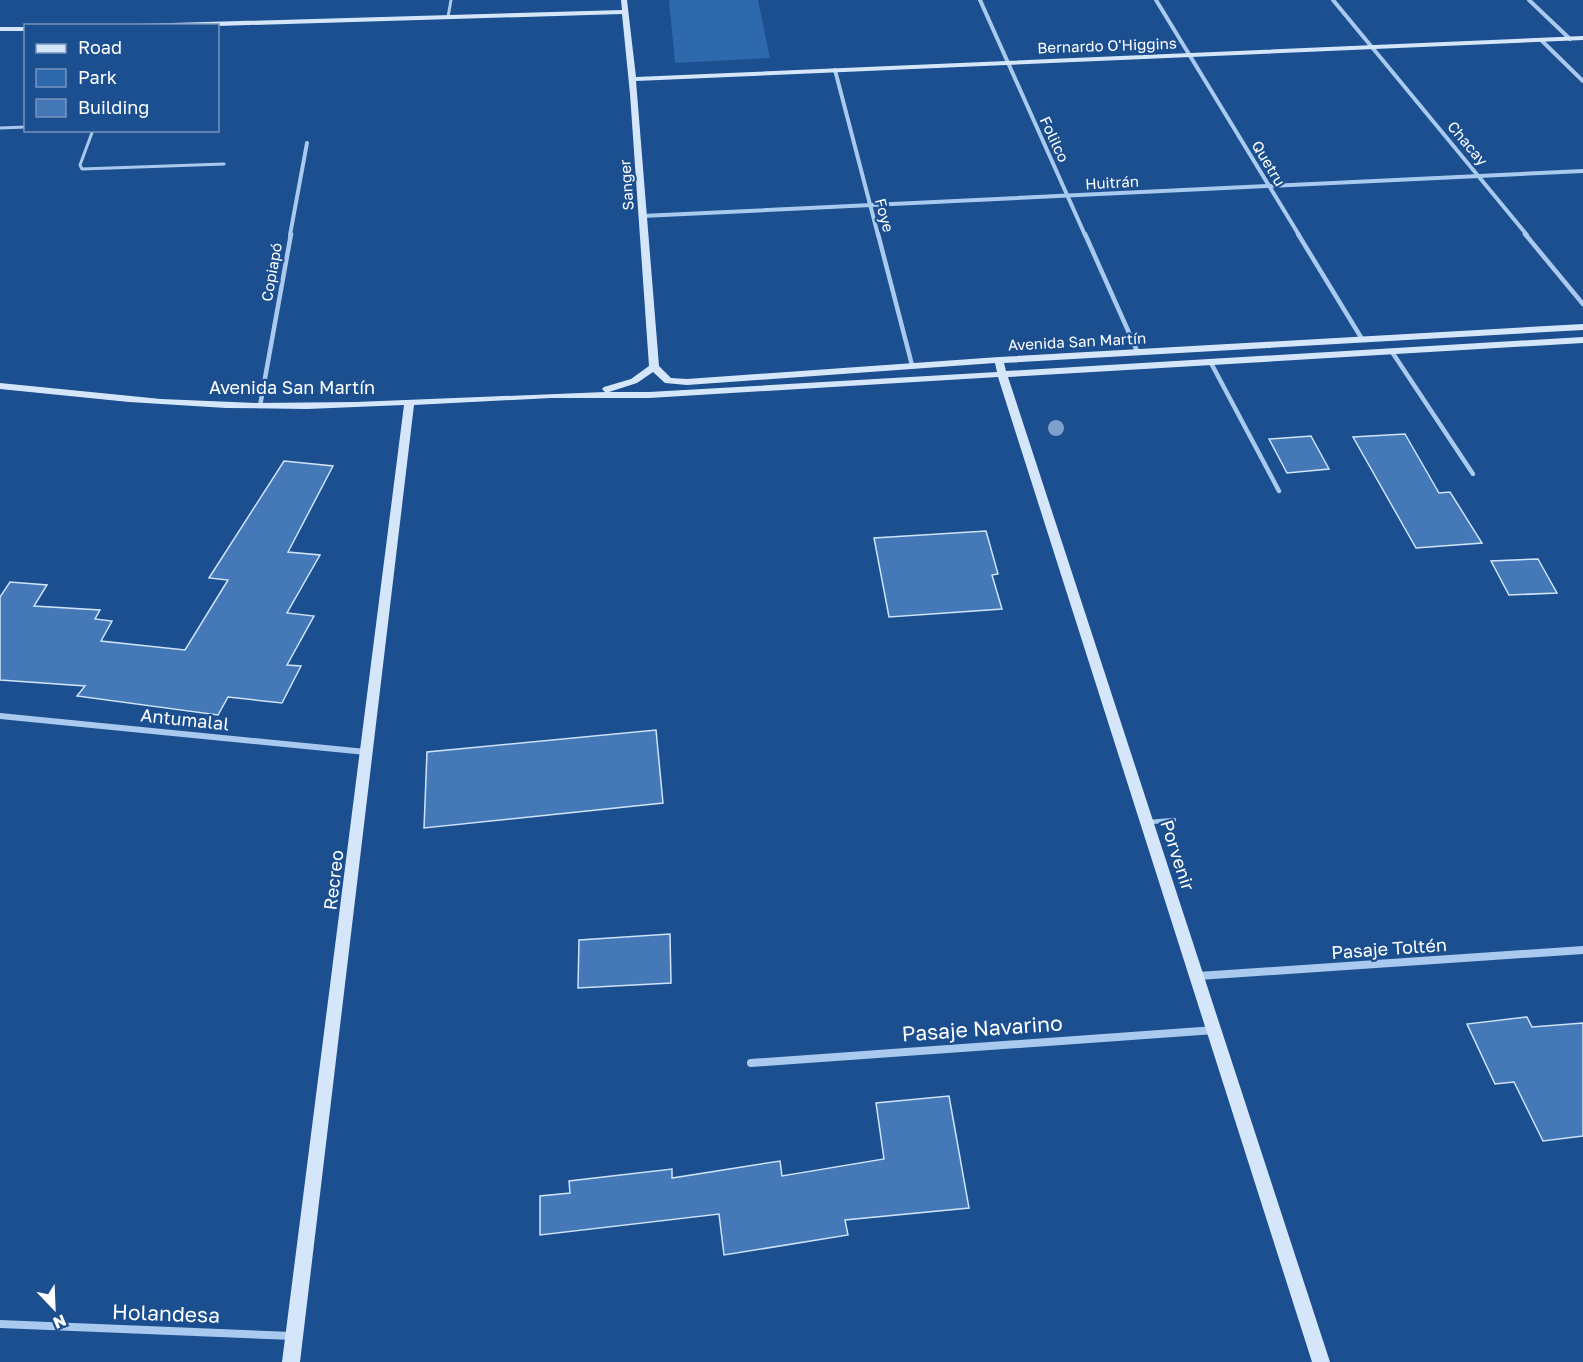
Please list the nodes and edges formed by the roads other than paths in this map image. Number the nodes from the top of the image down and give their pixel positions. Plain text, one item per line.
1 (451, 0) edge
2 (624, 0) edge
3 (980, 0) edge
4 (1156, 0) edge
5 (1333, 0) edge
6 (1529, 0) edge
7 (625, 12) junction
8 (448, 17) junction
9 (195, 24) edge
10 (0, 29) edge
11 (24, 29) edge
12 (1583, 38) edge
13 (1570, 39) junction
14 (1541, 40) junction
15 (1372, 48) junction
16 (1190, 55) junction
17 (1008, 63) junction
18 (835, 70) junction
19 (632, 79) junction
20 (1583, 81) edge
21 (24, 127) edge
22 (0, 128) edge
23 (92, 132) edge
24 (306, 142) dead end
25 (224, 164) dead end
26 (1583, 171) edge
27 (1480, 176) junction
28 (1269, 186) junction
29 (1068, 196) junction
30 (870, 205) junction
31 (642, 216) junction
32 (1583, 304) edge
33 (1583, 327) edge
34 (1362, 339) junction
35 (1583, 340) edge
36 (1392, 352) junction
37 (1138, 353) junction
38 (999, 360) junction
39 (1211, 363) junction
40 (912, 366) junction
41 (654, 367) junction
42 (1002, 375) junction
43 (0, 386) edge
44 (584, 393) junction
45 (409, 402) junction
46 (260, 406) junction
47 (1473, 474) dead end
48 (1279, 491) dead end
49 (0, 716) edge
50 (367, 752) junction
51 (1174, 820) dead end
52 (1147, 822) junction
53 (1583, 950) edge
54 (1197, 976) junction
55 (1215, 1030) junction
56 (751, 1063) dead end
57 (0, 1323) edge
58 (294, 1336) junction
59 (291, 1362) edge
60 (1321, 1362) edge

1 - 8 lane
2 - 7 main road, Sanger
3 - 17 street, Folilco
4 - 16 street, Quetru
5 - 15 street, Chacay
6 - 13 street
7 - 8 main road
7 - 19 main road, Sanger
8 - 9 main road
10 - 11 main road
12 - 13 main road, Bernardo O'Higgins
13 - 14 main road, Bernardo O'Higgins
14 - 15 main road, Bernardo O'Higgins
14 - 20 street
15 - 16 main road, Bernardo O'Higgins
15 - 27 street, Chacay
16 - 17 main road, Bernardo O'Higgins
16 - 28 street, Quetru
17 - 18 main road, Bernardo O'Higgins
17 - 29 street, Folilco
18 - 19 main road, Bernardo O'Higgins
18 - 30 street, Foye
19 - 31 main road, Sanger
21 - 22 lane
23 - 25 lane
24 - 46 street, Copiapó
26 - 27 street, Huitrán
27 - 28 street, Huitrán
27 - 32 street, Chacay
28 - 29 street, Huitrán
28 - 34 street, Quetru
29 - 30 street, Huitrán
29 - 37 street, Folilco
30 - 31 street, Huitrán
30 - 40 street, Foye
31 - 41 main road, Sanger
33 - 34 main road, Avenida San Martín
34 - 37 main road, Avenida San Martín
35 - 36 main road, Avenida San Martín
36 - 39 main road, Avenida San Martín
36 - 47 street
37 - 38 main road, Avenida San Martín
38 - 40 main road, Avenida San Martín
38 - 42 main road, Porvenir
39 - 42 main road, Avenida San Martín
39 - 48 street
40 - 41 main road, Avenida San Martín
41 - 44 main road, Avenida San Martín
42 - 44 main road, Avenida San Martín
42 - 52 main road, Porvenir
43 - 46 main road, Avenida San Martín
44 - 45 main road, Avenida San Martín
45 - 46 main road, Avenida San Martín
45 - 50 main road, Recreo
49 - 50 street, Antumalal
50 - 58 main road, Recreo
51 - 52 lane
52 - 54 main road, Porvenir
53 - 54 street, Pasaje Toltén
54 - 55 main road, Porvenir
55 - 56 street, Pasaje Navarino
55 - 60 main road, Porvenir
57 - 58 street, Holandesa
58 - 59 main road, Recreo

